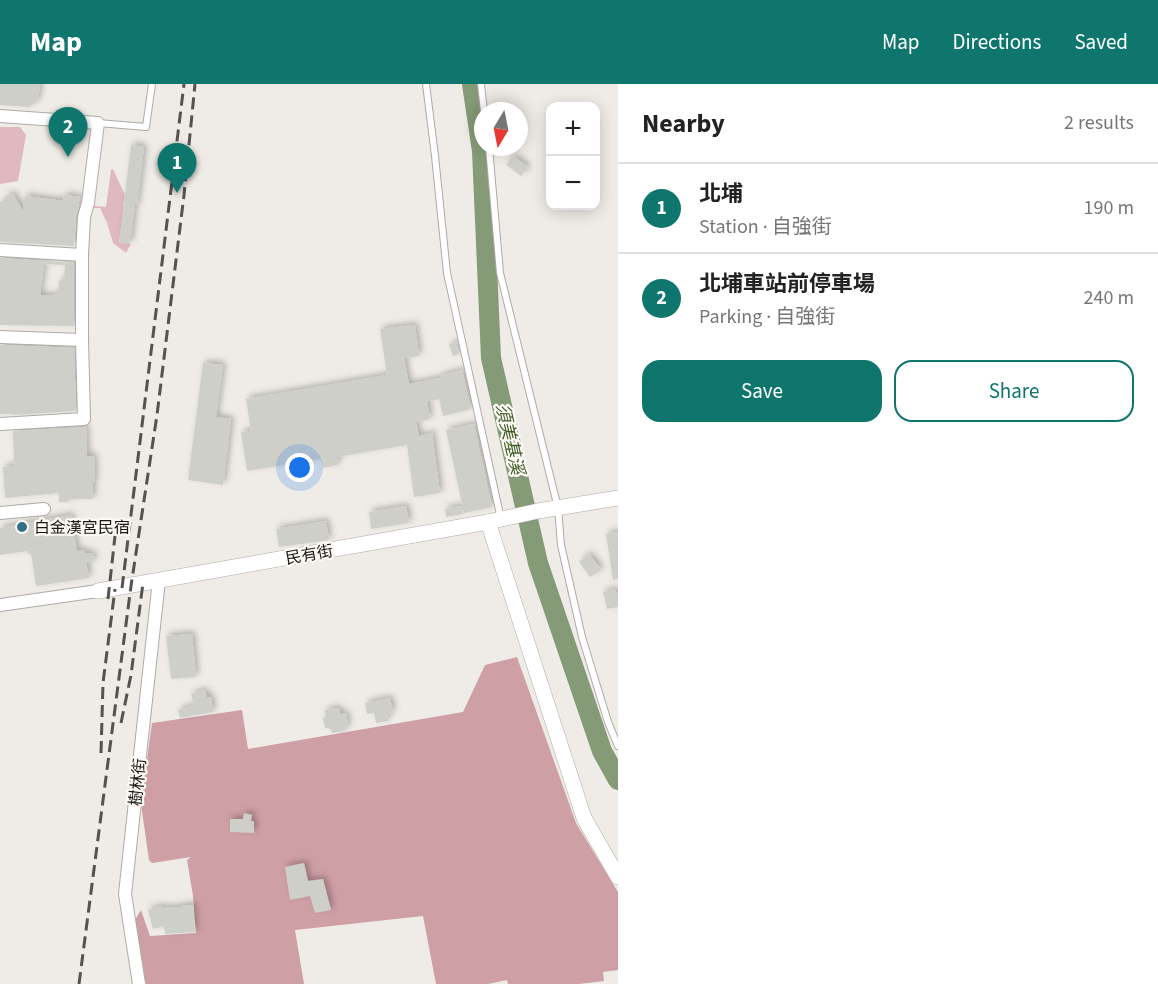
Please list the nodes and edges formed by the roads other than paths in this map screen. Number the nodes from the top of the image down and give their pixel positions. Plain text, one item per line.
1 (152, 84) edge
2 (426, 84) edge
3 (481, 84) edge
4 (483, 102) edge
5 (0, 116) edge
6 (98, 123) junction
7 (490, 156) edge
8 (0, 250) edge
9 (82, 255) junction
10 (0, 337) edge
11 (82, 340) junction
12 (0, 424) edge
13 (618, 498) edge
14 (558, 508) junction
15 (44, 509) dead end
16 (0, 513) edge
17 (494, 521) junction
18 (159, 580) junction
19 (98, 591) joint
20 (0, 605) edge
21 (618, 746) edge
22 (618, 877) edge
23 (139, 984) edge

1 - 6 lane
2 - 17 lane
3 - 4 lane
5 - 6 street
6 - 9 street
7 - 14 lane
8 - 9 street
9 - 11 street
10 - 11 street
11 - 12 street
13 - 14 street, 民有街
14 - 17 street, 民有街
14 - 21 lane
15 - 16 street
17 - 18 street, 民有街
17 - 22 street
18 - 19 street, 民有街
18 - 23 street, 樹林街
19 - 20 street, 民有街

